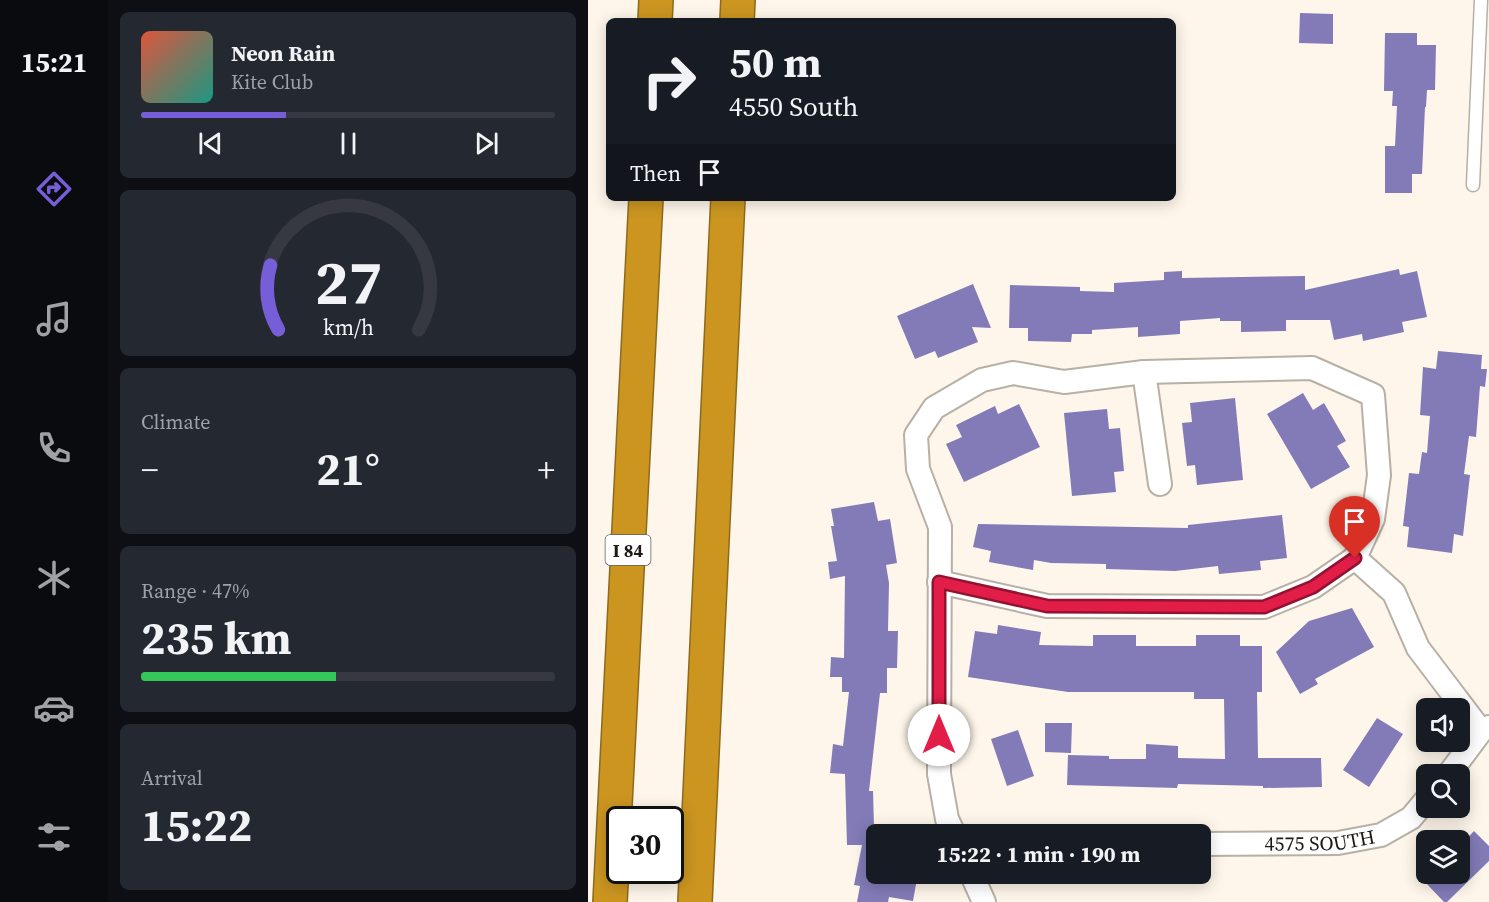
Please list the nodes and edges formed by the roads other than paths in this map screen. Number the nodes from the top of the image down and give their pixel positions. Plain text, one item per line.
1 (656, 0) edge
2 (738, 0) edge
3 (1481, 0) edge
4 (655, 18) edge
5 (737, 18) edge
6 (1473, 185) dead end
7 (646, 201) edge
8 (728, 201) edge
9 (1144, 372) junction
10 (1160, 484) dead end
11 (1355, 558) junction
12 (939, 582) junction
13 (1485, 729) edge
14 (703, 730) junction
15 (1457, 764) edge
16 (1416, 812) edge
17 (949, 824) edge
18 (1211, 844) edge
19 (976, 884) edge
20 (610, 902) edge
21 (695, 902) edge
22 (716, 902) edge
23 (984, 902) edge

1 - 4 highway
2 - 5 highway
3 - 6 lane
7 - 20 highway, I 84
8 - 14 highway
9 - 10 street
9 - 11 street
9 - 12 street
11 - 12 street
11 - 13 street
12 - 17 street
13 - 15 street
14 - 21 highway
14 - 22 highway
16 - 18 street, 4575 SOUTH
19 - 23 street

